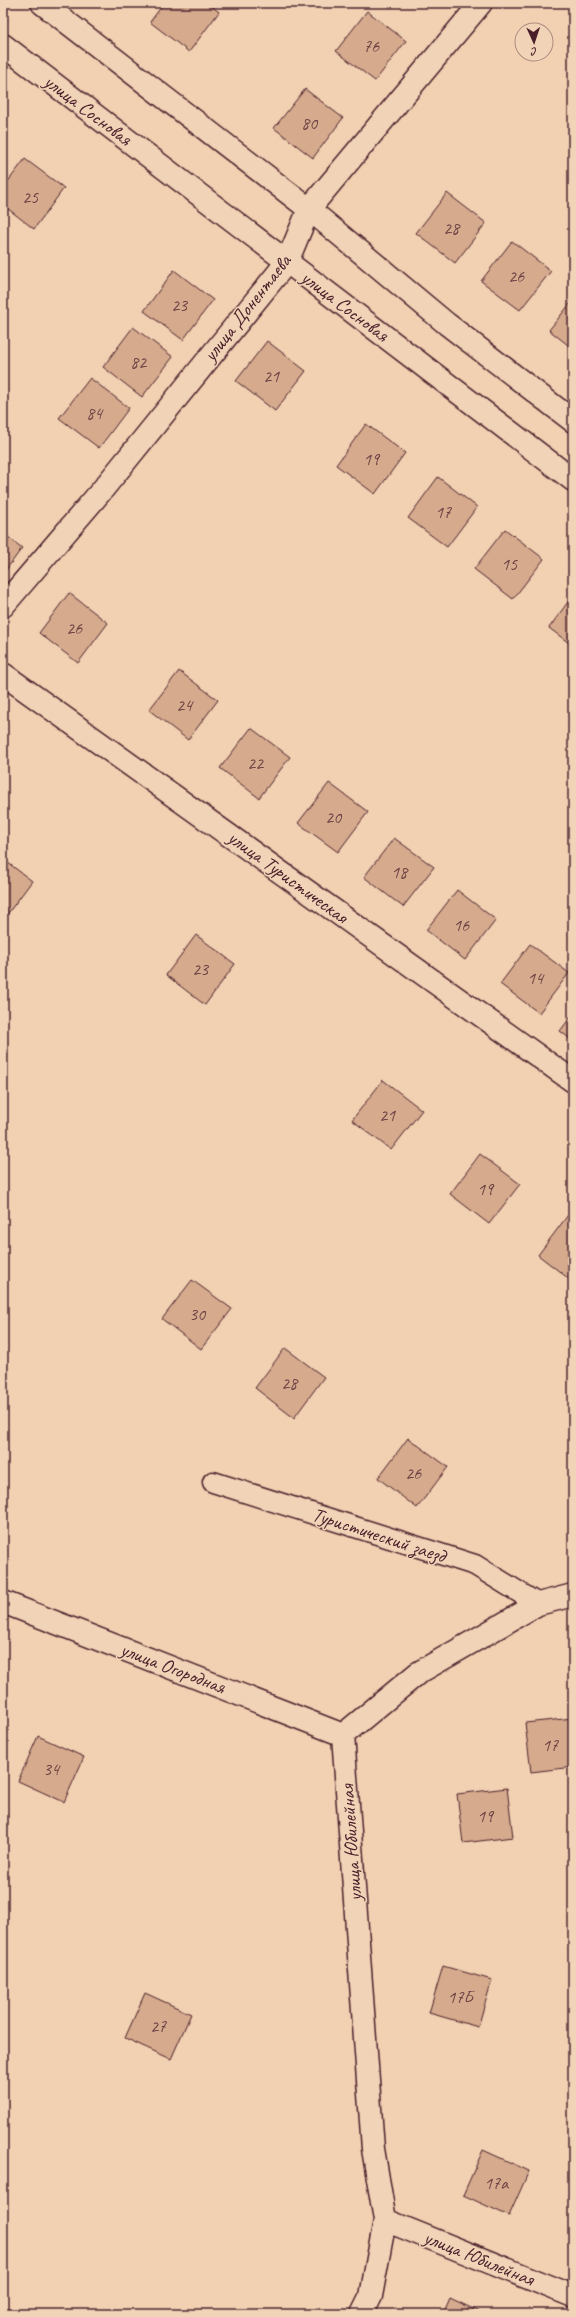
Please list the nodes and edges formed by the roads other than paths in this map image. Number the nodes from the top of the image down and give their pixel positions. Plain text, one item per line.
1 (42, 3) edge
2 (481, 3) edge
3 (3, 45) edge
4 (309, 209) junction
5 (287, 262) junction
6 (573, 421) edge
7 (573, 480) edge
8 (3, 606) edge
9 (3, 674) edge
10 (573, 1081) edge
11 (213, 1482) dead end
12 (573, 1595) edge
13 (3, 1602) edge
14 (538, 1604) junction
15 (343, 1735) junction
16 (385, 2220) junction
17 (573, 2296) edge
18 (362, 2314) edge

1 - 4 street
2 - 4 street, улица Донентаева
3 - 5 street, улица Сосновая
4 - 5 street, улица Донентаева
4 - 6 street
5 - 7 street, улица Сосновая
5 - 8 street, улица Донентаева
9 - 10 street, улица Туристическая
11 - 14 lane, Туристический заезд
12 - 14 street
13 - 15 street, улица Огородная
14 - 15 street
15 - 16 street, улица Юбилейная
16 - 17 street, улица Юбилейная
16 - 18 street, улица Юбилейная

